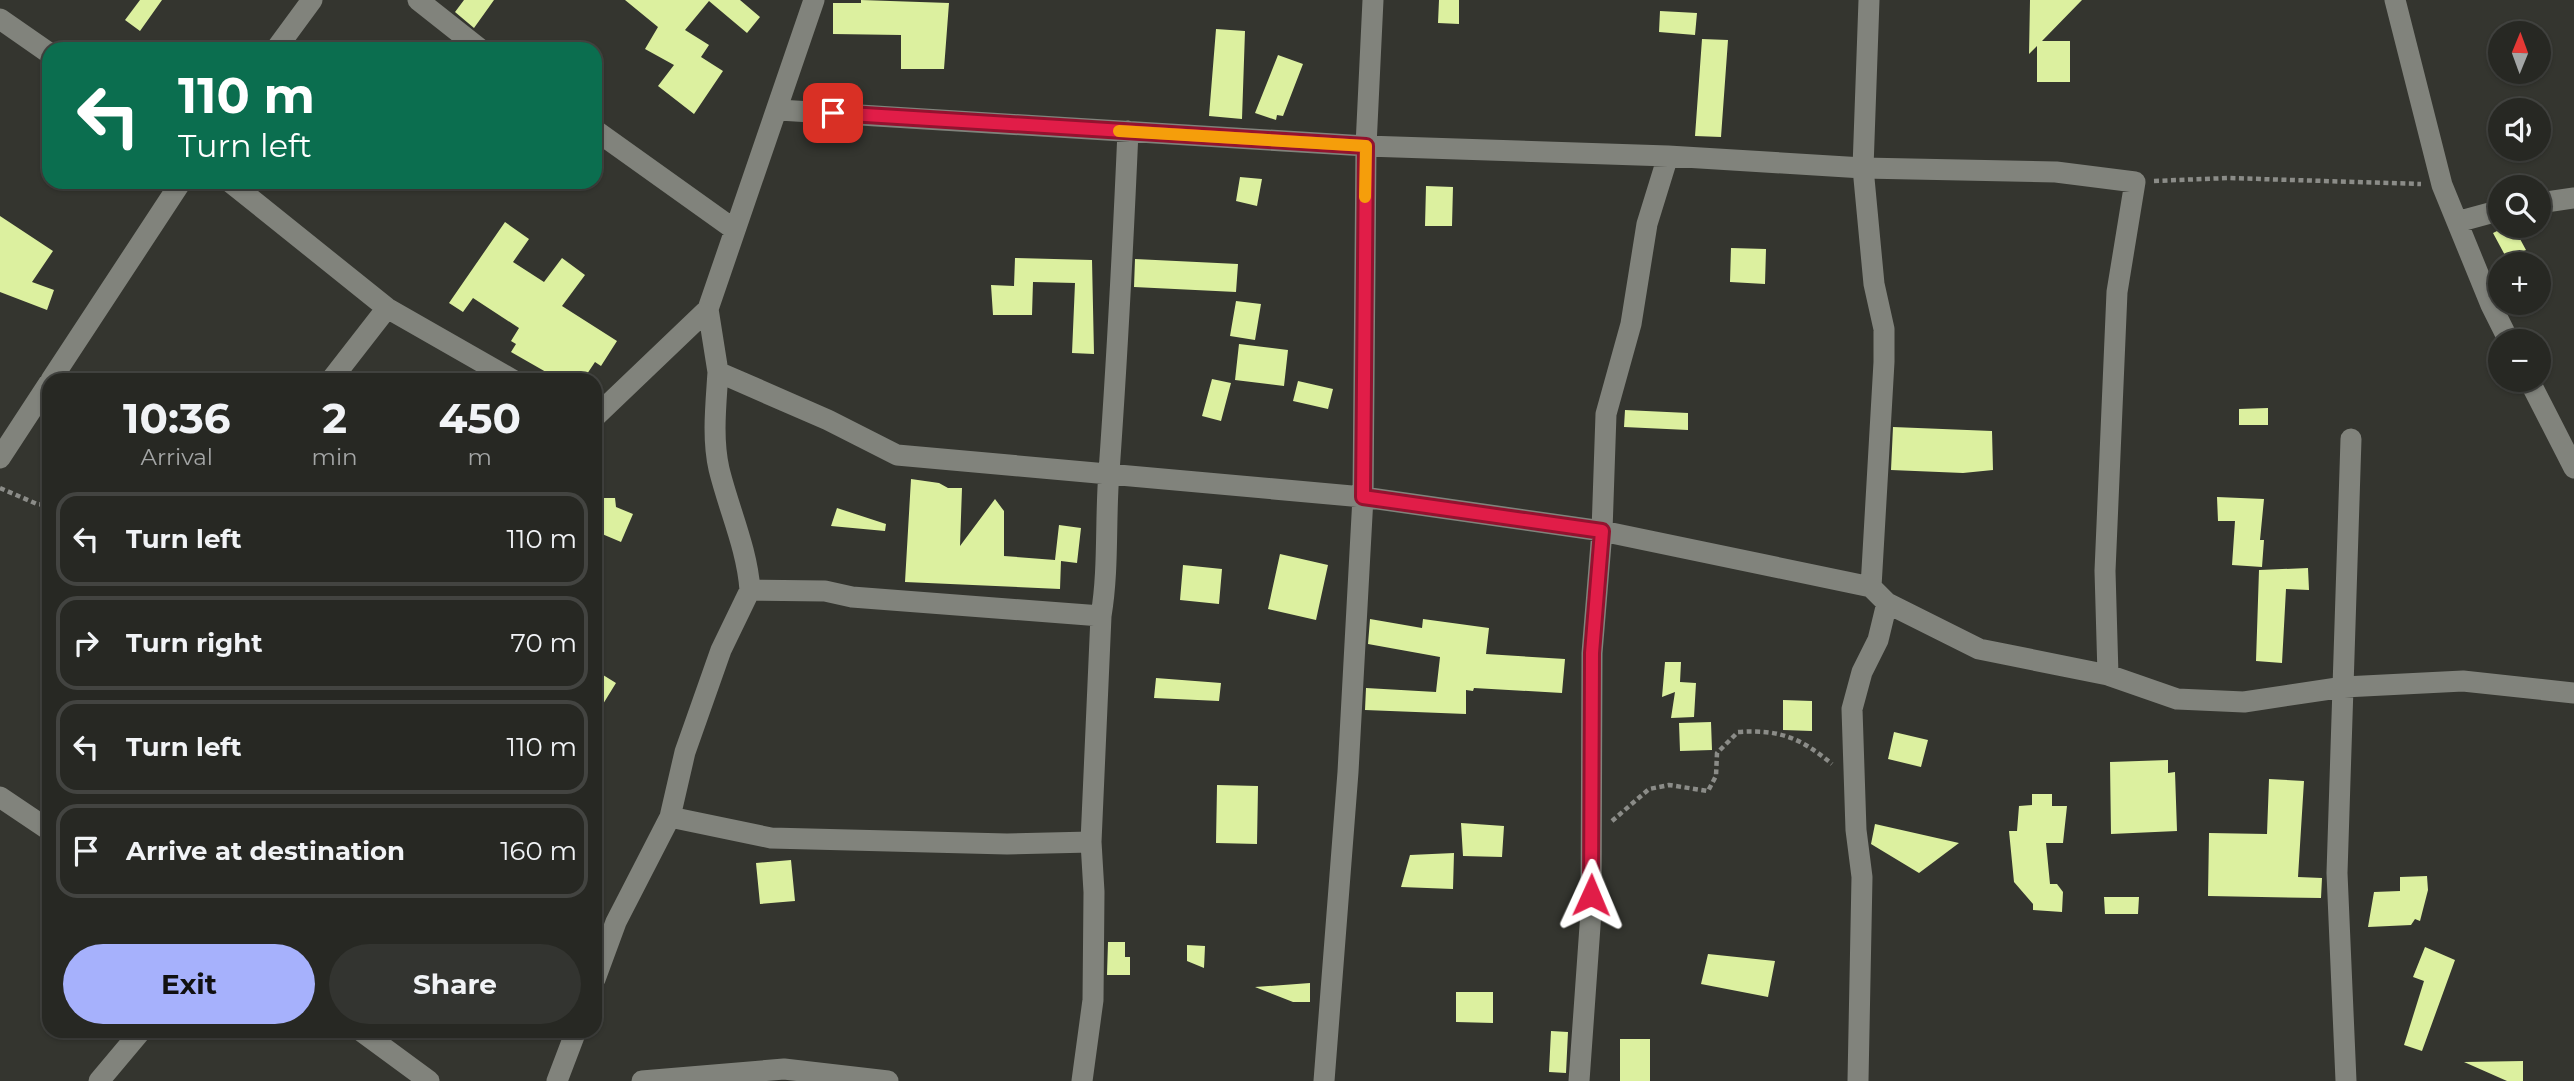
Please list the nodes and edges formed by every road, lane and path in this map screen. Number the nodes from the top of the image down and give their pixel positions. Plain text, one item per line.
1 (312, 0) edge
2 (418, 0) edge
3 (814, 0) edge
4 (1373, 0) edge
5 (1869, 0) edge
6 (2395, 0) edge
7 (0, 19) edge
8 (281, 42) edge
9 (471, 42) edge
10 (42, 48) edge
11 (779, 110) junction
12 (1128, 131) junction
13 (602, 135) edge
14 (1366, 146) junction
15 (1668, 156) junction
16 (1863, 168) junction
17 (2136, 182) junction
18 (2442, 185) junction
19 (176, 189) edge
20 (239, 189) edge
21 (2574, 198) edge
22 (2551, 201) edge
23 (2488, 214) edge
24 (2457, 222) junction
25 (735, 230) junction
26 (387, 308) junction
27 (708, 309) junction
28 (2503, 329) edge
29 (718, 372) junction
30 (56, 373) edge
31 (336, 373) edge
32 (501, 373) edge
33 (2535, 392) edge
34 (42, 394) edge
35 (602, 410) edge
36 (2351, 439) dead end
37 (0, 458) edge
38 (2574, 468) edge
39 (1108, 475) junction
40 (0, 488) edge
41 (1363, 497) junction
42 (42, 504) edge
43 (1602, 531) junction
44 (1871, 587) junction
45 (750, 590) junction
46 (1887, 603) junction
47 (1101, 616) junction
48 (2108, 675) junction
49 (2344, 687) junction
50 (2574, 693) edge
51 (1856, 796) junction
52 (0, 797) edge
53 (670, 817) junction
54 (42, 825) edge
55 (1091, 842) junction
56 (1592, 852) junction
57 (602, 960) edge
58 (135, 1038) edge
59 (371, 1038) edge
60 (573, 1038) edge
61 (99, 1081) edge
62 (429, 1081) edge
63 (557, 1081) edge
64 (642, 1081) edge
65 (888, 1081) edge
66 (1082, 1081) edge
67 (1324, 1081) edge
68 (1579, 1081) edge
69 (1858, 1081) edge
70 (2346, 1081) edge

1 - 8 street
2 - 9 street
3 - 11 street
4 - 14 street
5 - 16 street
6 - 18 street
7 - 10 street
11 - 12 street
11 - 25 street
12 - 14 street
12 - 39 street
13 - 25 street
14 - 15 street
14 - 41 street
15 - 16 street
15 - 43 street
16 - 17 street
16 - 44 street
17 - 18 path
17 - 48 street
18 - 24 street
19 - 30 street
20 - 26 street
21 - 22 street
23 - 24 street
24 - 28 street
25 - 27 street
26 - 31 street
26 - 32 street
27 - 29 street
27 - 35 street
29 - 39 street
29 - 45 street
33 - 38 street
34 - 37 street
36 - 49 street
39 - 41 street
39 - 47 street
40 - 42 path
41 - 43 street
41 - 67 street
43 - 44 street
43 - 56 street
44 - 46 street
45 - 47 street
45 - 53 street
46 - 48 street
46 - 51 street
47 - 55 street
48 - 49 street
49 - 50 street
49 - 70 street
51 - 56 path
51 - 69 street
52 - 54 street
53 - 55 street
53 - 57 street
55 - 66 street
56 - 68 street
58 - 61 street
59 - 62 street
60 - 63 street
64 - 65 street

